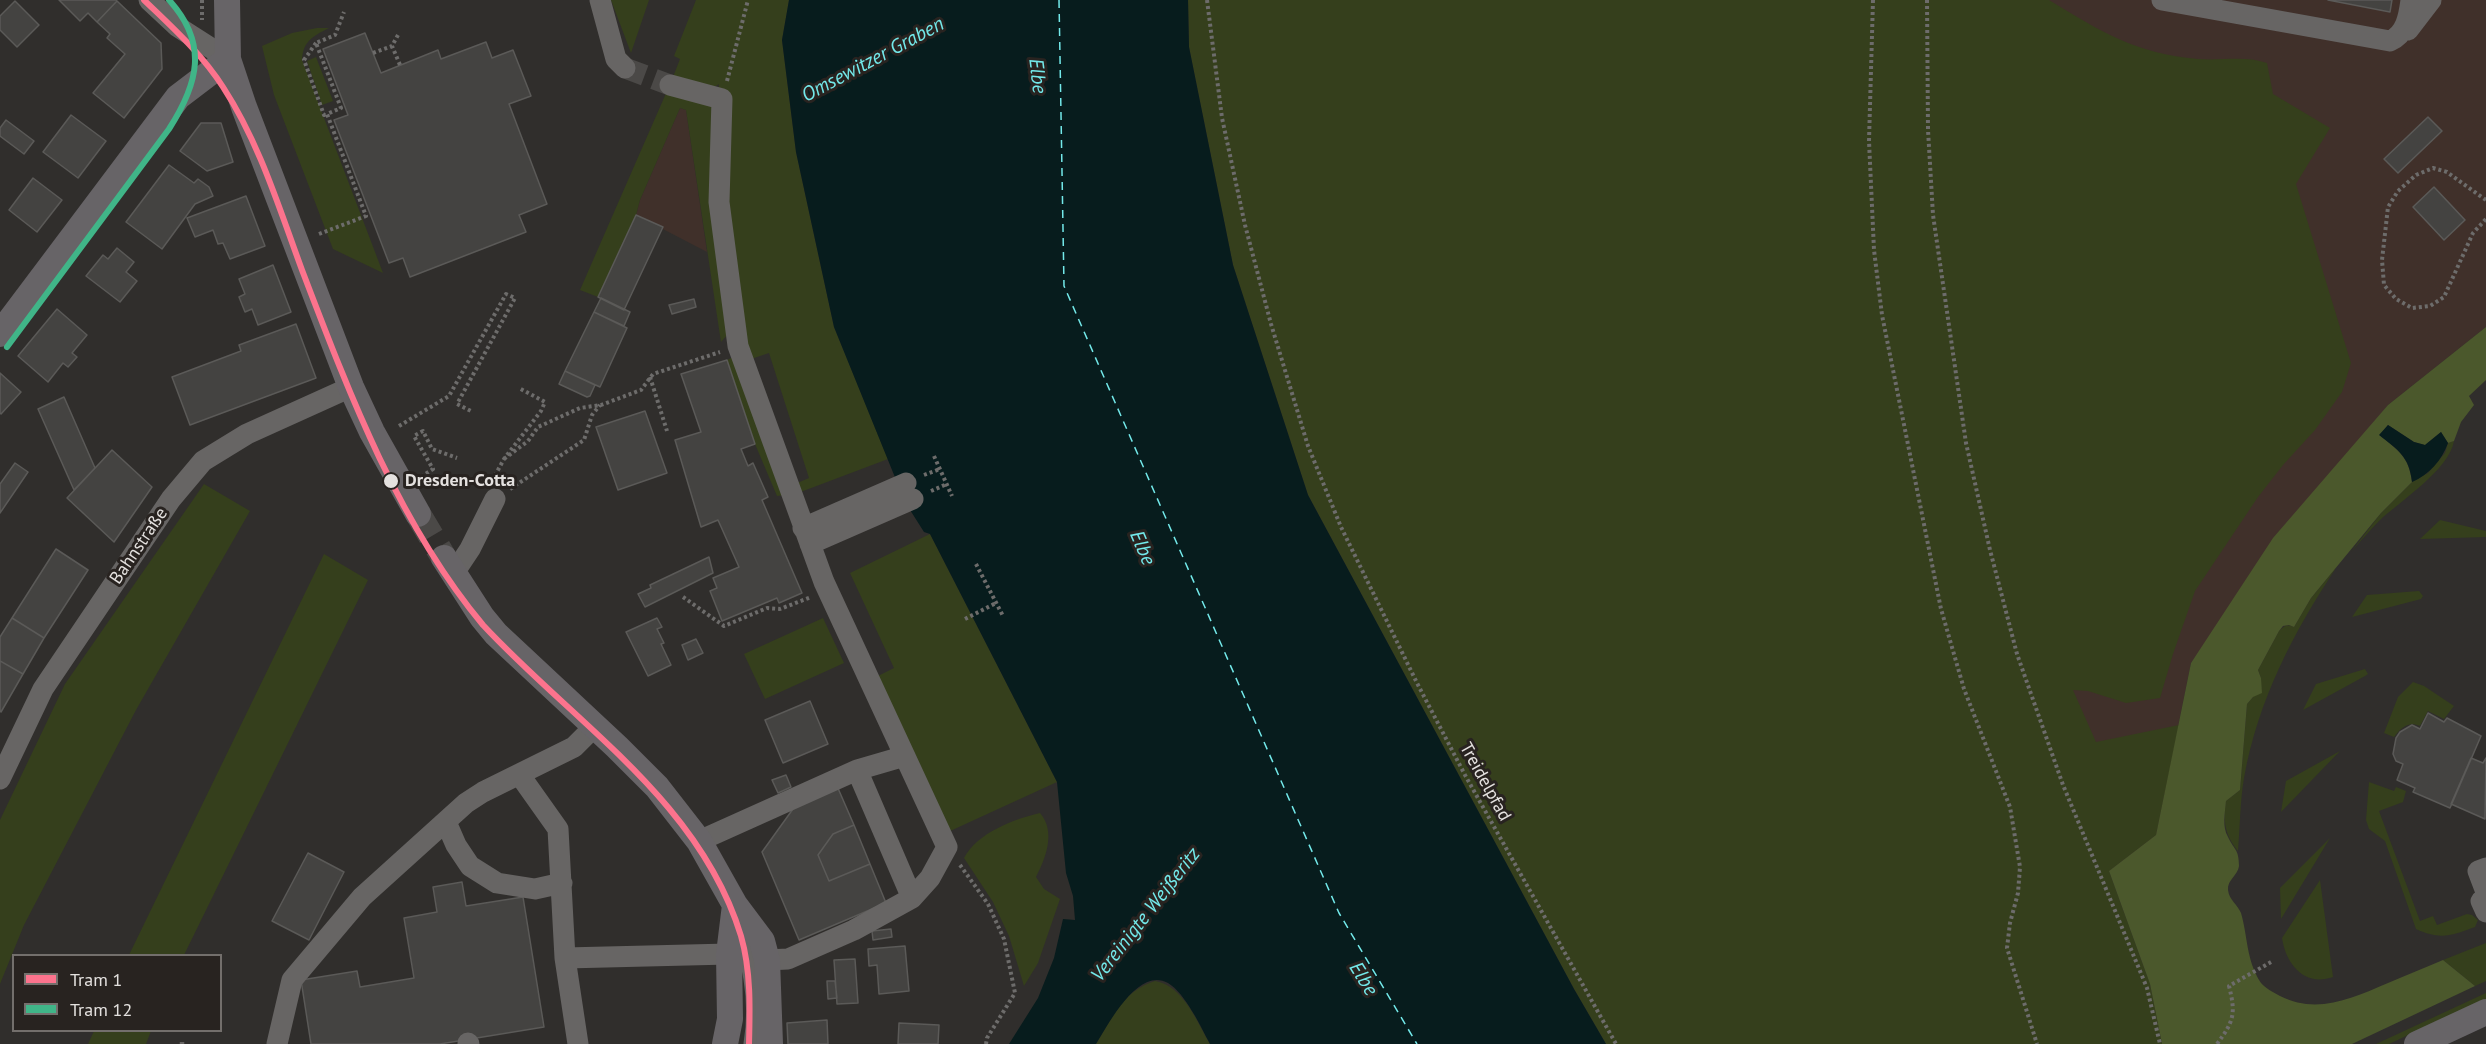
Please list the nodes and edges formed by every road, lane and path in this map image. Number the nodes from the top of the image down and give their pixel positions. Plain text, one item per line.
1 (149, 0) edge
2 (227, 0) edge
3 (600, 0) edge
4 (748, 0) edge
5 (1207, 0) edge
6 (1873, 0) edge
7 (1927, 0) edge
8 (2162, 0) edge
9 (2411, 0) edge
10 (2431, 0) edge
11 (2267, 10) edge
12 (344, 12) dead end
13 (398, 35) dead end
14 (2398, 37) junction
15 (316, 43) junction
16 (392, 46) junction
17 (373, 53) dead end
18 (228, 59) junction
19 (400, 65) dead end
20 (625, 68) tunnel mouth
21 (670, 85) tunnel mouth
22 (722, 99) junction
23 (327, 114) junction
24 (2486, 200) edge
25 (2486, 219) edge
26 (319, 234) dead end
27 (0, 334) edge
28 (738, 346) junction
29 (650, 377) junction
30 (351, 387) junction
31 (519, 388) dead end
32 (601, 405) junction
33 (471, 411) dead end
34 (399, 426) dead end
35 (667, 431) dead end
36 (934, 456) dead end
37 (457, 458) dead end
38 (504, 459) junction
39 (433, 469) dead end
40 (940, 469) junction
41 (947, 484) junction
42 (918, 487) junction
43 (492, 494) junction
44 (952, 496) dead end
45 (418, 514) tunnel mouth
46 (806, 536) junction
47 (976, 564) dead end
48 (449, 565) joint
49 (828, 590) junction
50 (683, 597) dead end
51 (996, 603) junction
52 (1003, 616) dead end
53 (965, 619) dead end
54 (595, 726) junction
55 (905, 756) junction
56 (857, 770) junction
57 (519, 774) junction
58 (0, 779) edge
59 (446, 822) junction
60 (699, 841) junction
61 (947, 847) junction
62 (2486, 868) edge
63 (562, 883) junction
64 (2486, 892) edge
65 (912, 898) junction
66 (2486, 898) edge
67 (735, 905) junction
68 (2486, 912) edge
69 (729, 954) junction
70 (565, 958) junction
71 (767, 960) junction
72 (2271, 962) dead end
73 (2486, 1012) edge
74 (277, 1044) edge
75 (578, 1044) edge
76 (725, 1044) edge
77 (754, 1044) edge
78 (770, 1044) edge
79 (986, 1044) edge
80 (1616, 1044) edge
81 (2037, 1044) edge
82 (2160, 1044) edge
83 (2217, 1044) edge
84 (2417, 1044) edge

1 - 18 street
2 - 18 main road
3 - 20 street
4 - 22 path
5 - 80 path, Treidelpfad
6 - 81 path
7 - 82 path
8 - 11 street
9 - 14 street
10 - 14 street
11 - 14 street
12 - 15 path
13 - 16 path
15 - 23 path
15 - 23 path
16 - 17 path
16 - 19 path
18 - 27 main road
18 - 30 main road
21 - 22 street
22 - 28 street
23 - 26 path
24 - 25 path
28 - 29 path
28 - 46 street
29 - 32 path
29 - 35 path
30 - 45 main road
30 - 58 street, Bahnstraße
31 - 38 path
32 - 38 path
32 - 43 path
33 - 34 path
36 - 40 path
37 - 39 path
38 - 43 path
40 - 41 path
40 - 42 path
41 - 42 path
41 - 44 path
42 - 46 street
43 - 48 street
46 - 49 street
47 - 51 path
48 - 54 main road
49 - 50 path
49 - 55 street
51 - 52 path
51 - 53 path
54 - 57 street
54 - 60 main road
55 - 56 street
55 - 61 street
56 - 60 street
56 - 65 street
57 - 59 street
57 - 63 street
59 - 63 street
59 - 74 street
60 - 67 main road
61 - 65 street
61 - 79 path
62 - 64 street
63 - 70 street
65 - 71 street
66 - 68 street
67 - 69 main road
67 - 71 main road
67 - 77 street
69 - 70 street
69 - 76 main road
70 - 75 street
71 - 78 main road
72 - 83 path
73 - 84 main road

